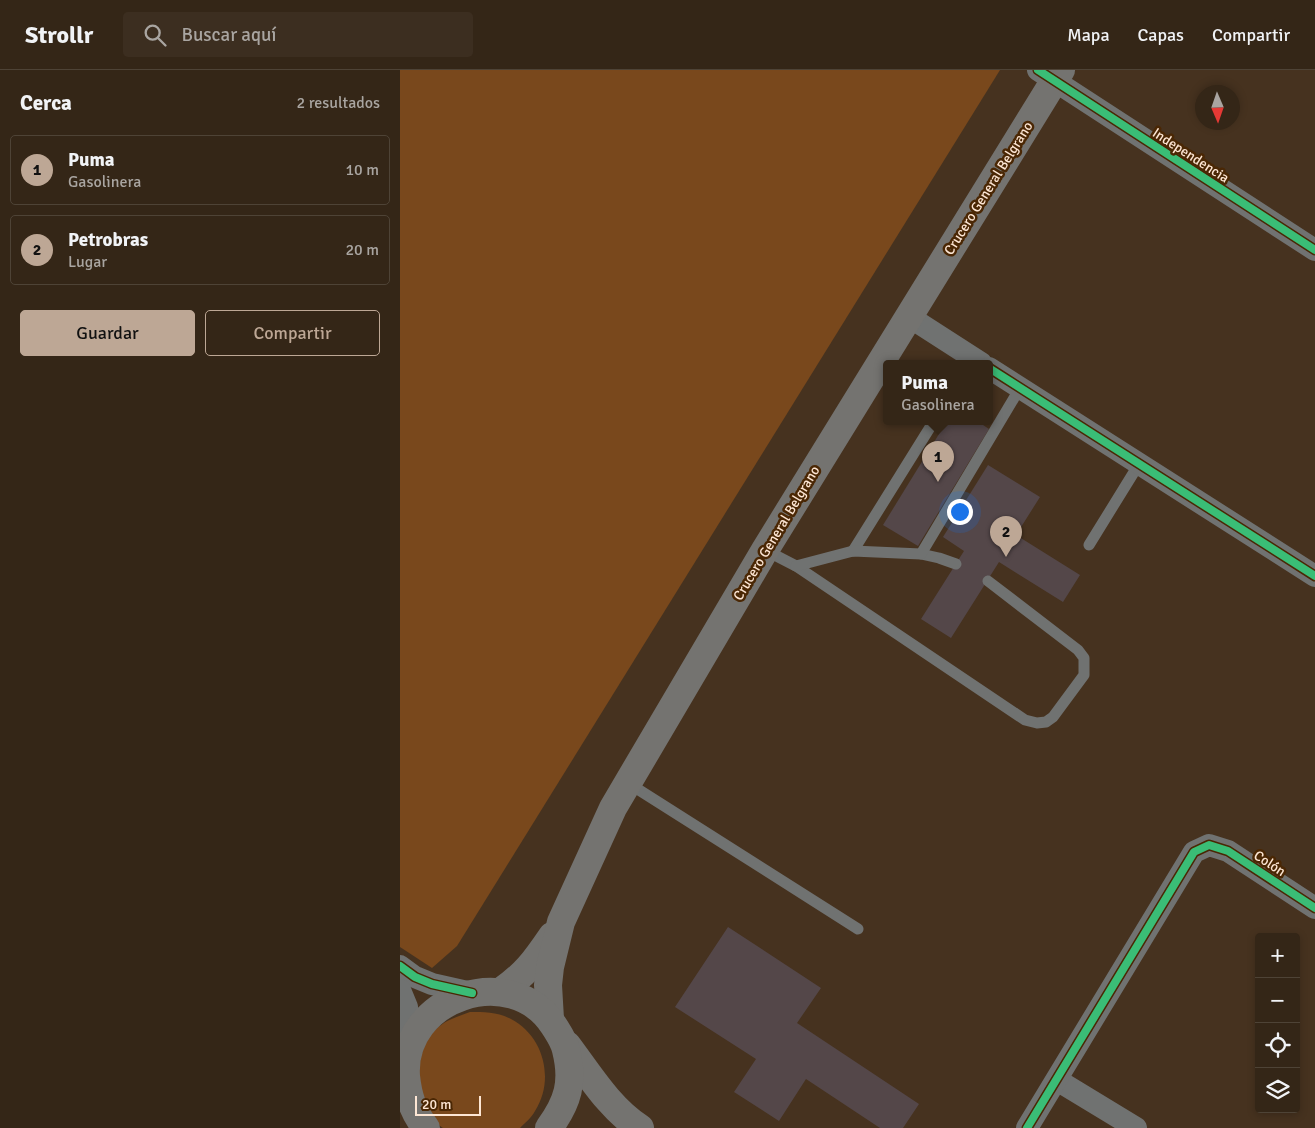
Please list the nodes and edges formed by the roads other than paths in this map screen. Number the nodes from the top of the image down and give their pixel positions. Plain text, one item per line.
1 (1051, 73) edge
2 (1315, 250) edge
3 (908, 316) junction
4 (974, 360) edge
5 (993, 372) edge
6 (1020, 388) junction
7 (932, 425) edge
8 (1139, 464) junction
9 (1089, 545) dead end
10 (765, 550) junction
11 (853, 551) junction
12 (921, 554) junction
13 (956, 564) dead end
14 (796, 566) junction
15 (1315, 576) edge
16 (988, 581) dead end
17 (628, 783) junction
18 (1315, 908) edge
19 (561, 922) junction
20 (858, 929) dead end
21 (400, 966) edge
22 (400, 990) edge
23 (500, 992) junction
24 (472, 993) junction
25 (557, 1030) junction
26 (406, 1060) edge
27 (1057, 1080) junction
28 (415, 1123) edge
29 (549, 1128) edge
30 (640, 1128) edge
31 (1027, 1128) edge
32 (1136, 1128) edge

1 - 2 street, Independencia
1 - 3 main road, Crucero General Belgrano
3 - 4 street
3 - 10 main road, Crucero General Belgrano
5 - 6 street
6 - 8 street
6 - 12 lane
7 - 11 lane
8 - 9 lane
8 - 15 street
10 - 14 lane
10 - 17 main road, Crucero General Belgrano
11 - 12 lane
11 - 14 lane
12 - 13 lane
14 - 16 lane
17 - 19 main road, Crucero General Belgrano
17 - 20 lane
18 - 27 street, Colón
19 - 23 main road
19 - 25 main road, Crucero General Belgrano
21 - 24 street
22 - 26 street
23 - 24 main road
23 - 25 main road
24 - 26 main road
25 - 29 main road, Crucero General Belgrano
25 - 30 main road
26 - 28 main road
27 - 31 street
27 - 32 street

